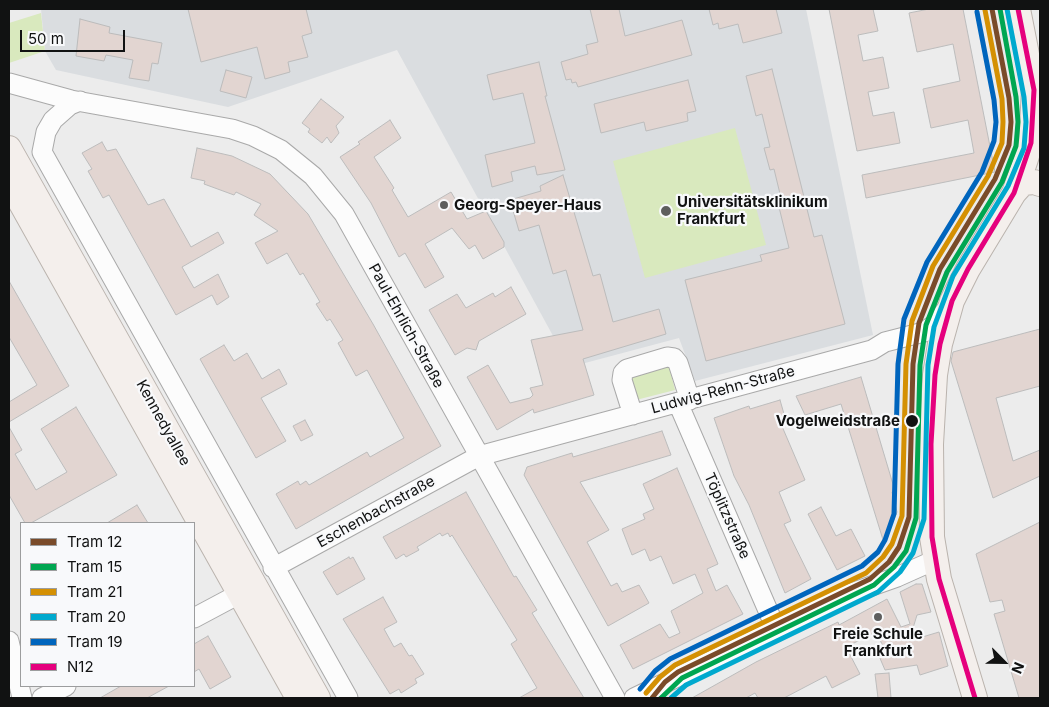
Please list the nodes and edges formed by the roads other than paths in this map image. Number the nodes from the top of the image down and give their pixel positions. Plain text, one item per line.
1 (1018, 9) edge
2 (9, 83) edge
3 (1037, 100) edge
4 (80, 101) junction
5 (9, 148) edge
6 (9, 182) edge
7 (1040, 184) edge
8 (1014, 193) junction
9 (952, 300) junction
10 (684, 402) junction
11 (633, 414) junction
12 (479, 456) junction
13 (936, 560) junction
14 (273, 568) junction
15 (239, 594) junction
16 (195, 617) edge
17 (776, 629) junction
18 (9, 641) edge
19 (64, 687) edge
20 (22, 698) edge
21 (42, 698) edge
22 (298, 698) edge
23 (318, 698) edge
24 (348, 698) edge
25 (615, 698) edge
26 (634, 698) edge
27 (975, 698) edge

1 - 3 main road
2 - 4 street, Paul-Ehrlich-Straße
3 - 8 main road
4 - 12 street, Paul-Ehrlich-Straße
4 - 14 street, Kennedyallee
5 - 23 main road, Kennedyallee
6 - 15 main road, Kennedyallee
7 - 8 main road
8 - 9 main road
9 - 10 street, Ludwig-Rehn-Straße
9 - 13 main road
10 - 11 street, Ludwig-Rehn-Straße
10 - 11 street, Töplitzstraße
10 - 17 street, Töplitzstraße
11 - 12 street, Ludwig-Rehn-Straße
12 - 14 street, Eschenbachstraße
12 - 25 street, Paul-Ehrlich-Straße
13 - 17 street
13 - 27 main road
14 - 24 street, Kennedyallee
15 - 16 street
15 - 22 main road, Kennedyallee
17 - 26 street
18 - 20 street
19 - 21 street

